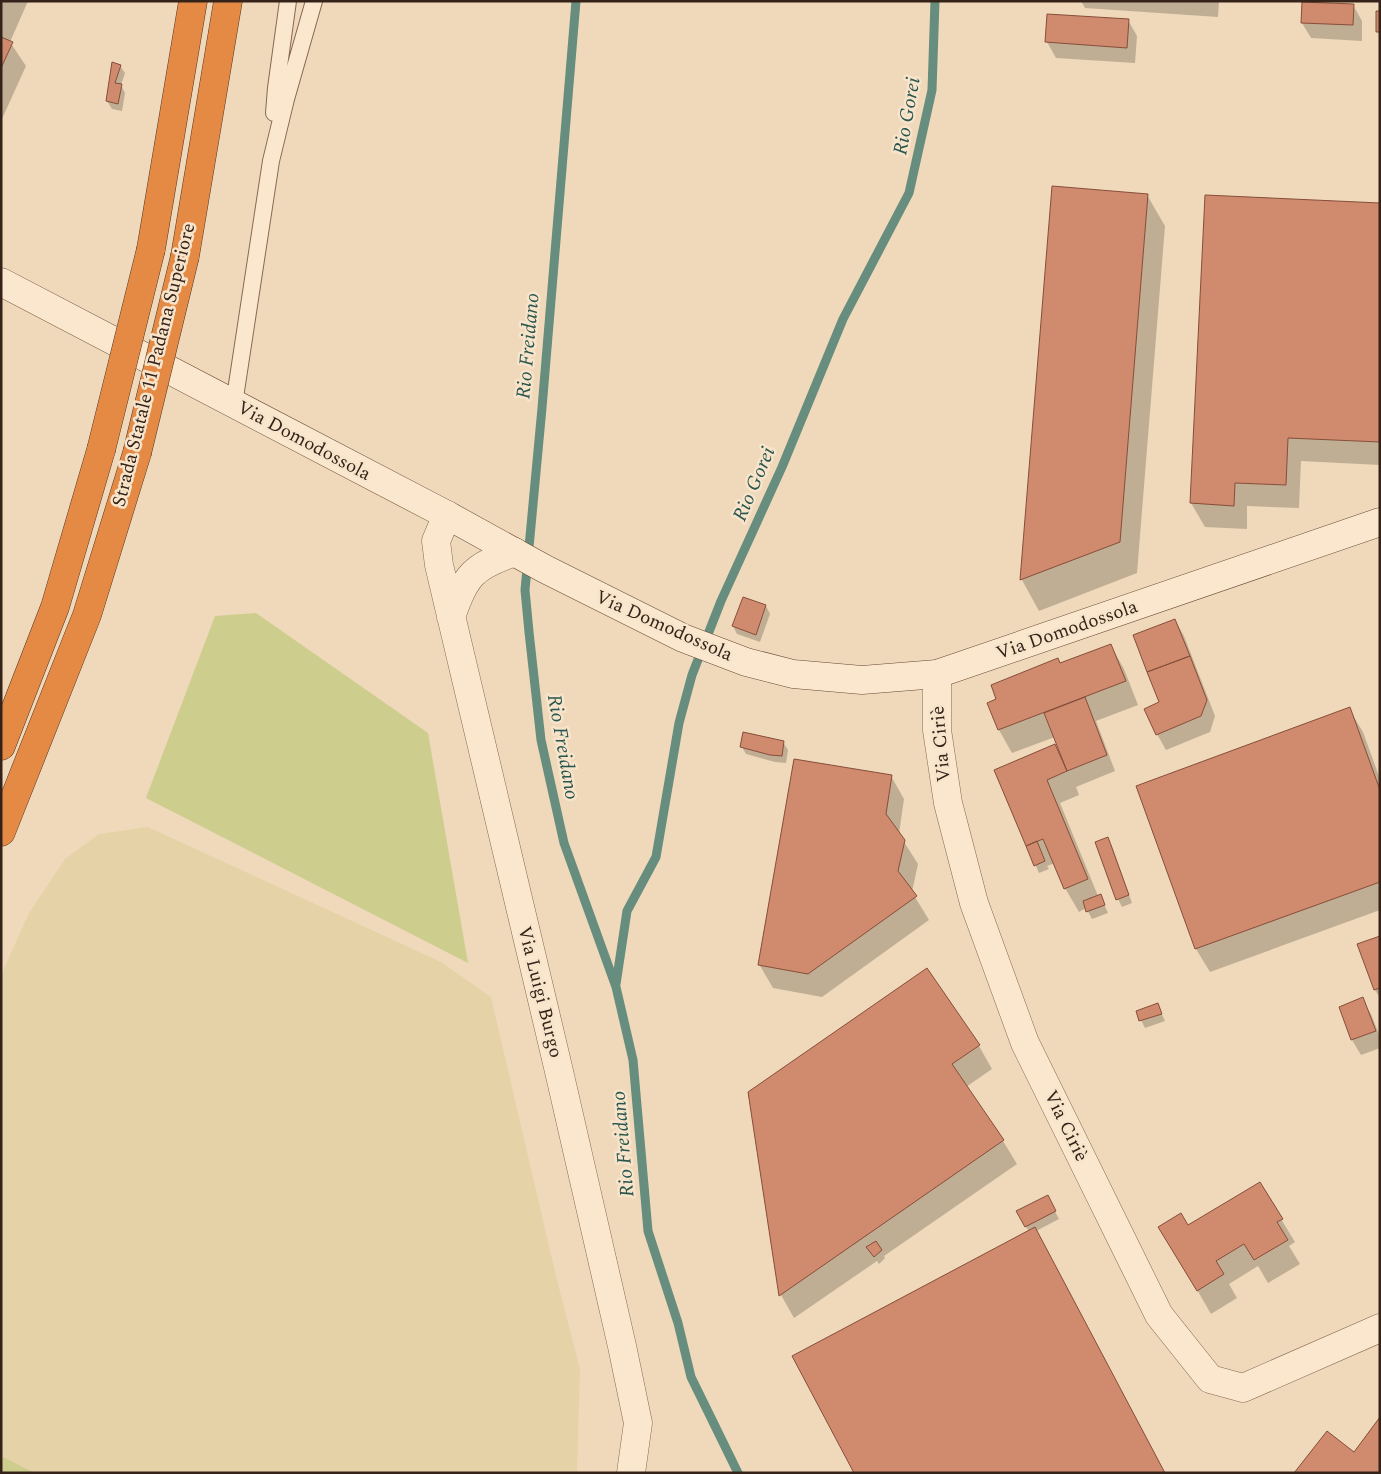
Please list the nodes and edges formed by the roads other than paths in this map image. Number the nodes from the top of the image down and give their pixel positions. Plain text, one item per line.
1 (193, 1) edge
2 (228, 1) edge
3 (288, 1) edge
4 (314, 1) edge
5 (271, 161) junction
6 (1, 282) edge
7 (234, 404) junction
8 (447, 515) junction
9 (1380, 522) edge
10 (517, 554) junction
11 (450, 617) junction
12 (937, 674) junction
13 (1, 746) edge
14 (1, 832) edge
15 (1380, 1328) edge
16 (631, 1473) edge

1 - 13 highway, Strada Statale 11 Padana Superiore, bridge
2 - 14 highway, Strada Statale 11 Padana Superiore, bridge
3 - 5 lane
4 - 5 lane
5 - 7 lane
6 - 7 street, Via Domodossola
7 - 8 street, Via Domodossola
8 - 10 street, Via Domodossola
8 - 11 street, Via Luigi Burgo
9 - 12 street, Via Domodossola
10 - 11 street
10 - 12 street, Via Domodossola
11 - 16 street, Via Luigi Burgo
12 - 15 street, Via Ciriè

